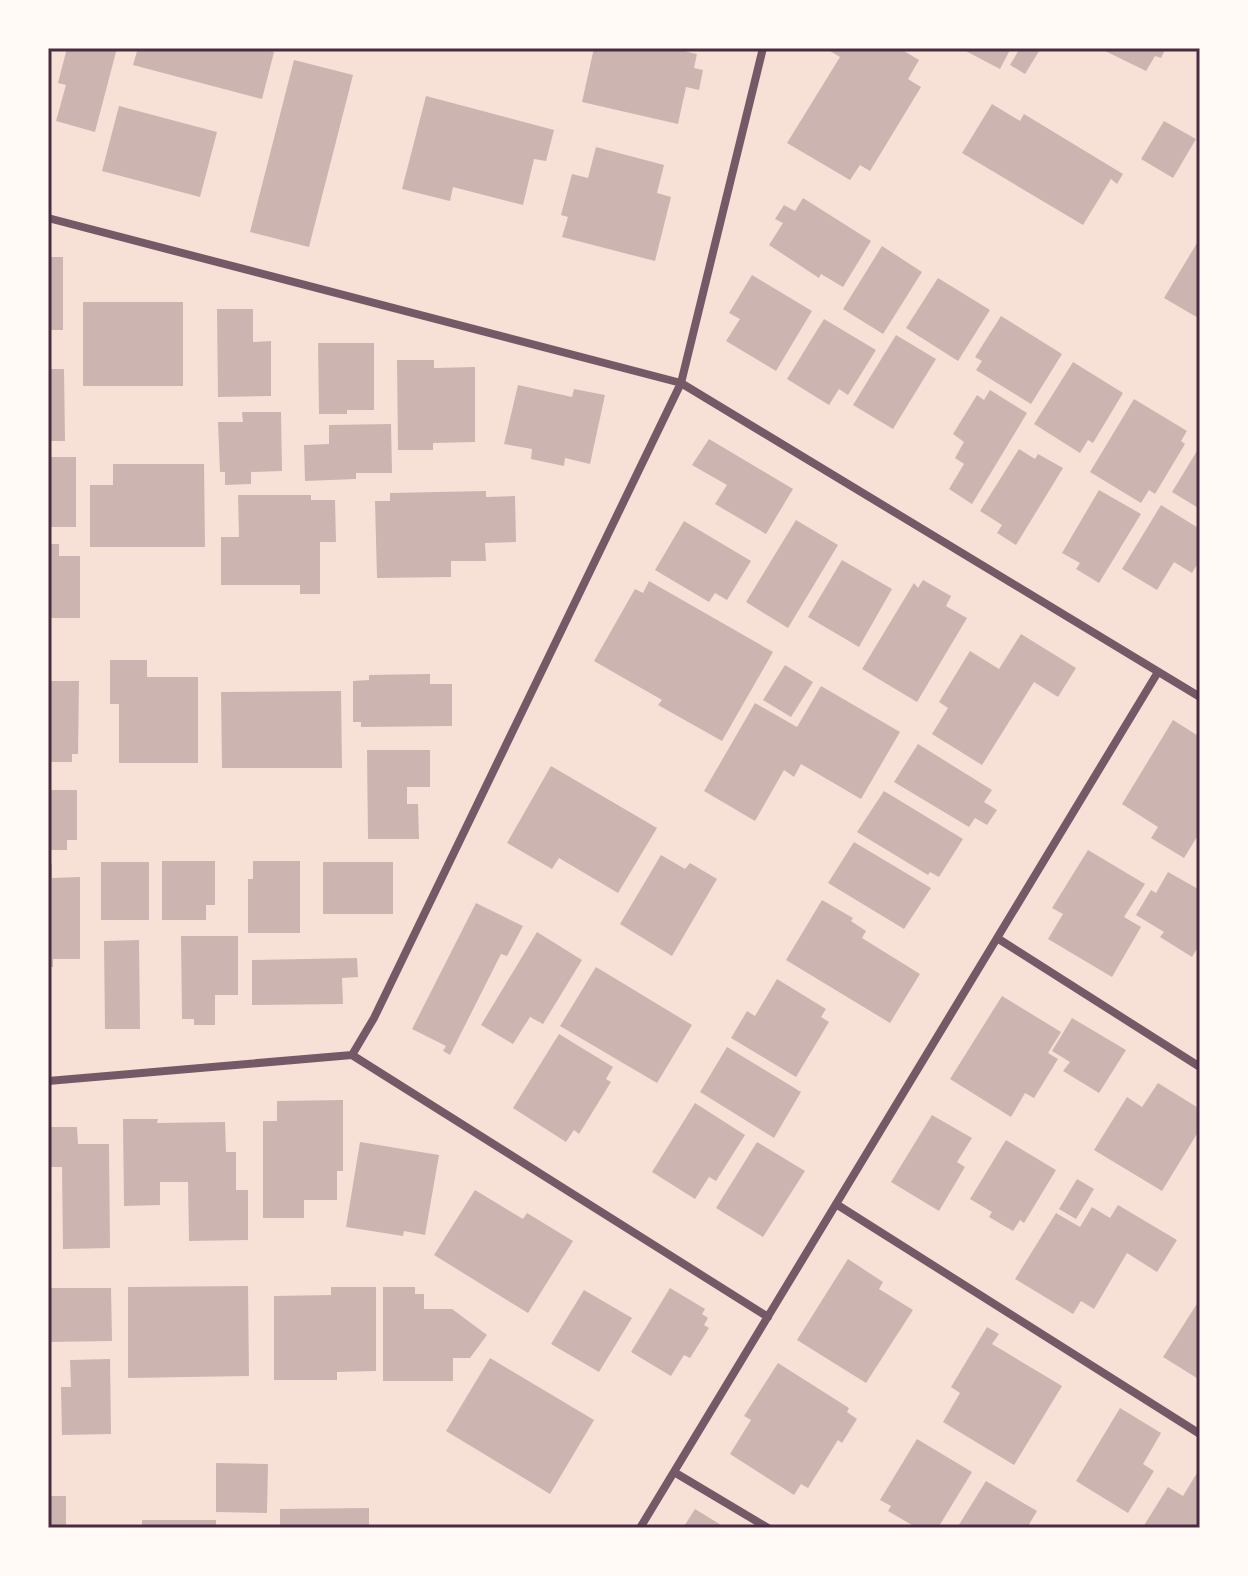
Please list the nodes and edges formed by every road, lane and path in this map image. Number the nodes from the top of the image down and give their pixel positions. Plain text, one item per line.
1 (763, 48) edge
2 (48, 218) edge
3 (681, 383) junction
4 (1158, 672) junction
5 (1200, 697) edge
6 (997, 938) junction
7 (352, 1055) junction
8 (1200, 1067) edge
9 (48, 1081) edge
10 (836, 1204) junction
11 (768, 1317) junction
12 (1200, 1434) edge
13 (674, 1472) junction
14 (640, 1528) edge
15 (768, 1528) edge

1 - 3 street
2 - 3 street
3 - 4 street
3 - 7 street
4 - 5 street
4 - 6 street
6 - 8 street
6 - 10 street
7 - 9 street
7 - 11 street
10 - 11 street
10 - 12 street
11 - 13 street
13 - 14 street
13 - 15 street

